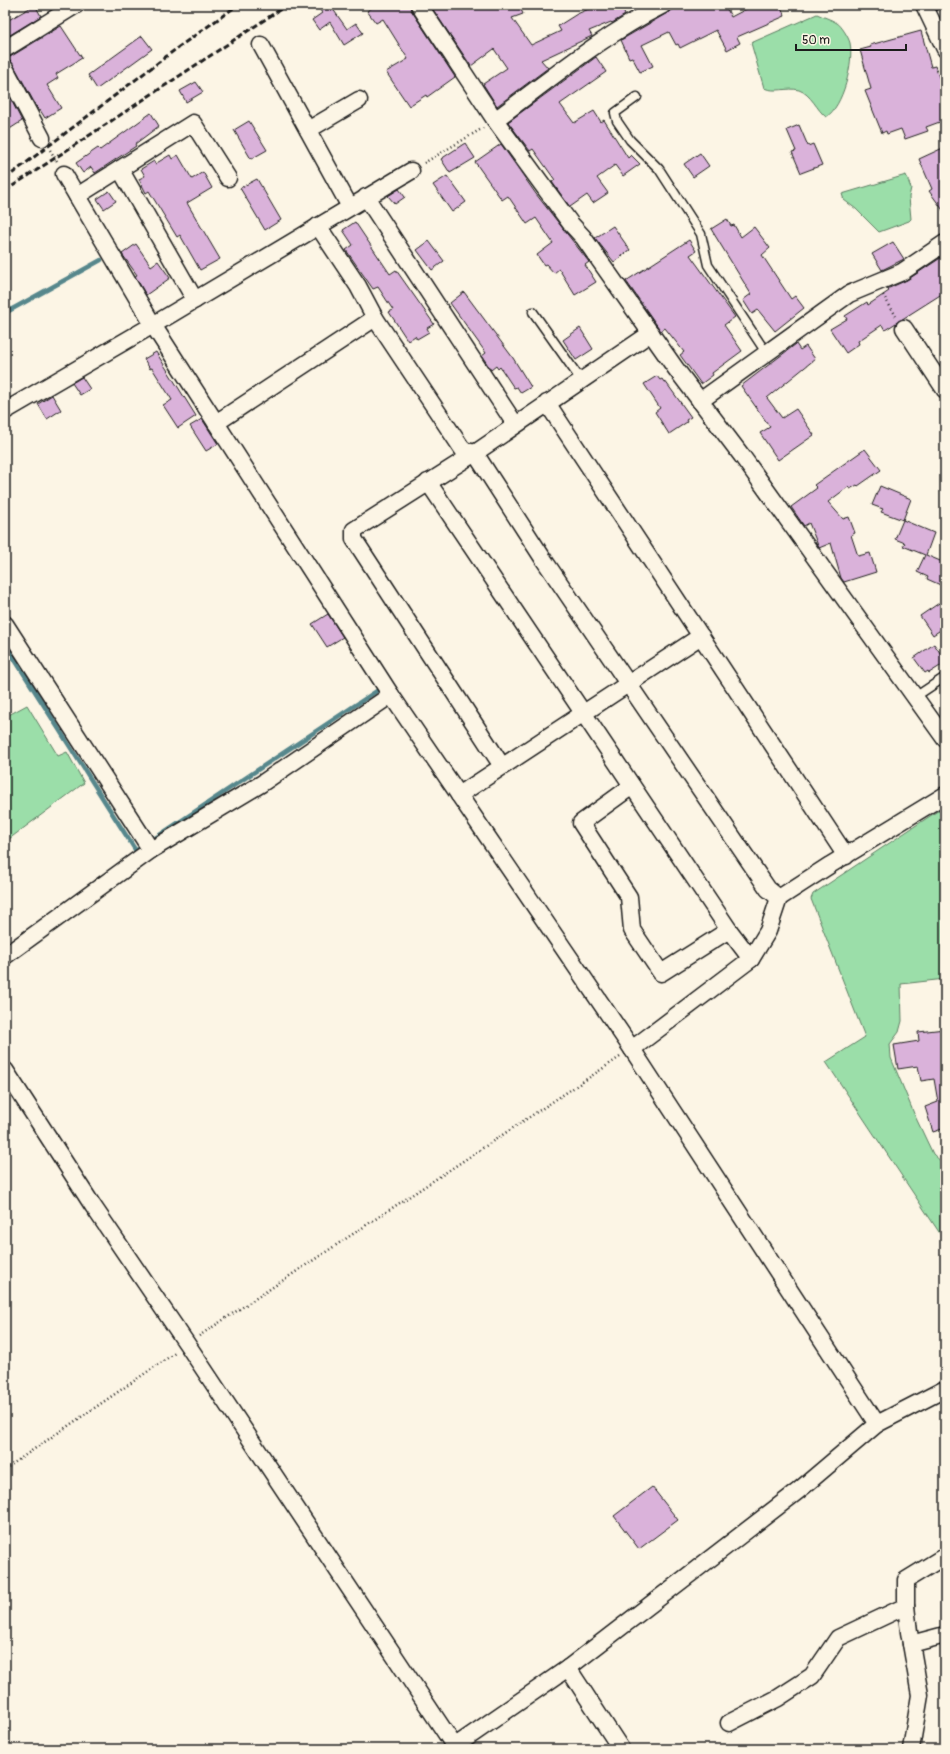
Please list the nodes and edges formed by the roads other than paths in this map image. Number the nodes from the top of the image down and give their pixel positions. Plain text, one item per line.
1 (76, 5) edge
2 (419, 5) edge
3 (663, 5) edge
4 (924, 5) edge
5 (261, 45) dead end
6 (5, 49) edge
7 (945, 49) edge
8 (5, 68) edge
9 (637, 97) dead end
10 (359, 100) dead end
11 (495, 120) junction
12 (308, 130) junction
13 (42, 138) dead end
14 (120, 169) junction
15 (411, 171) road end
16 (64, 174) dead end
17 (228, 178) dead end
18 (77, 196) junction
19 (366, 197) junction
20 (350, 207) junction
21 (318, 226) junction
22 (945, 243) edge
23 (195, 300) junction
24 (533, 312) dead end
25 (375, 318) junction
26 (153, 325) junction
27 (904, 328) road end
28 (651, 333) junction
29 (767, 354) junction
30 (581, 380) junction
31 (945, 390) edge
32 (700, 401) junction
33 (547, 403) junction
34 (5, 411) edge
35 (216, 423) junction
36 (516, 424) junction
37 (475, 453) junction
38 (428, 482) junction
39 (5, 624) edge
40 (701, 636) junction
41 (945, 676) edge
42 (629, 683) junction
43 (391, 695) junction
44 (915, 697) junction
45 (583, 713) junction
46 (945, 739) edge
47 (502, 766) junction
48 (632, 786) junction
49 (459, 795) junction
50 (945, 795) edge
51 (151, 850) junction
52 (846, 856) junction
53 (779, 898) junction
54 (729, 930) junction
55 (5, 956) edge
56 (752, 959) junction
57 (632, 1049) junction
58 (5, 1070) edge
59 (945, 1389) edge
60 (877, 1424) junction
61 (945, 1556) edge
62 (906, 1606) junction
63 (945, 1635) edge
64 (911, 1644) junction
65 (568, 1668) junction
66 (729, 1723) dead end
67 (453, 1748) edge
68 (621, 1749) edge
69 (912, 1749) edge

1 - 6 street
2 - 11 street
3 - 11 street
4 - 7 street
5 - 12 street
8 - 13 street
9 - 29 lane
10 - 12 street
11 - 28 street
12 - 20 street
14 - 17 street
14 - 18 street
14 - 23 street
15 - 19 street
16 - 18 street
18 - 26 street
19 - 20 street
19 - 36 street
20 - 21 street
21 - 23 street
21 - 25 street
22 - 29 street
23 - 26 street
24 - 30 lane
25 - 35 street
25 - 37 street
26 - 34 street
26 - 35 street
27 - 31 street
28 - 30 street
28 - 32 street
29 - 32 street
30 - 33 street
32 - 44 street
33 - 36 street
33 - 40 street
35 - 43 street
36 - 37 street
37 - 38 street
37 - 42 street
38 - 45 street
38 - 47 street
39 - 51 street
40 - 42 street
40 - 52 street
41 - 44 lane
42 - 45 street
42 - 53 street
43 - 49 street
43 - 51 street
44 - 46 street
45 - 47 street
45 - 48 street
47 - 49 street
48 - 54 street
48 - 54 street
49 - 57 street
50 - 52 street
51 - 55 street
52 - 53 street
53 - 56 street
54 - 56 street
56 - 57 street
57 - 60 street
58 - 67 street
59 - 60 street
60 - 65 street
61 - 62 street
62 - 64 street
62 - 66 street
63 - 64 street
64 - 69 street
65 - 67 street
65 - 68 street

